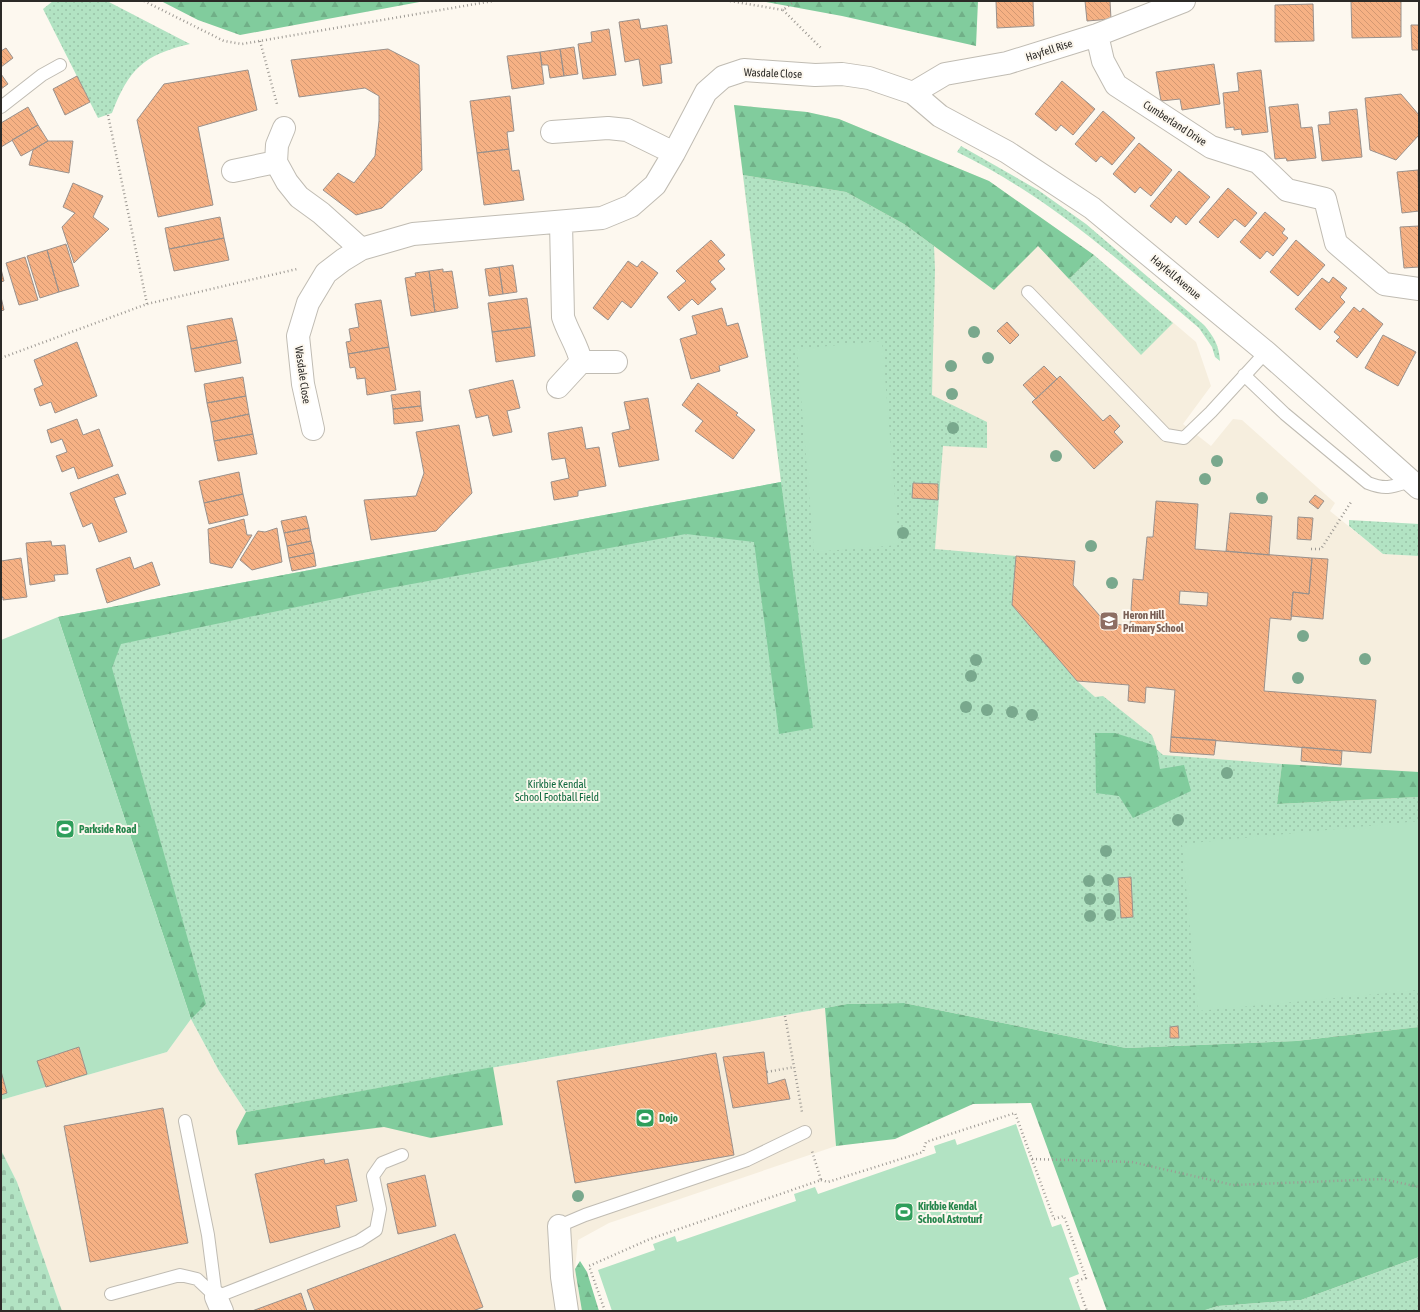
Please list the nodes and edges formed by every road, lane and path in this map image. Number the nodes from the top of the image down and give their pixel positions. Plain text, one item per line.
1 (144, 1) edge
2 (493, 1) edge
3 (730, 1) edge
4 (795, 1) edge
5 (1184, 1) edge
6 (783, 10) junction
7 (1097, 35) junction
8 (260, 41) junction
9 (825, 52) dead end
10 (60, 65) dead end
11 (913, 93) junction
12 (1, 107) edge
13 (108, 115) dead end
14 (284, 128) joint
15 (552, 132) dead end
16 (674, 153) junction
17 (276, 162) junction
18 (233, 171) dead end
19 (561, 222) junction
20 (361, 249) junction
21 (326, 273) junction
22 (1419, 289) edge
23 (1028, 292) dead end
24 (147, 304) junction
25 (1266, 352) junction
26 (1, 358) edge
27 (581, 362) junction
28 (616, 362) dead end
29 (1244, 375) junction
30 (558, 387) dead end
31 (313, 429) dead end
32 (1414, 484) edge
33 (1351, 502) dead end
34 (1311, 549) dead end
35 (785, 1016) dead end
36 (794, 1067) junction
37 (767, 1072) dead end
38 (185, 1121) dead end
39 (805, 1132) junction
40 (402, 1155) dead end
41 (1032, 1160) junction
42 (821, 1180) junction
43 (1419, 1187) edge
44 (559, 1226) joint
45 (111, 1294) dead end
46 (219, 1304) edge
47 (568, 1311) edge
48 (605, 1311) edge
49 (1087, 1311) edge

1 - 8 path
2 - 8 path
3 - 6 path
4 - 6 path
5 - 7 street, Hayfell Rise
6 - 9 path
7 - 11 street, Hayfell Rise
7 - 22 street, Cumberland Drive
8 - 14 path
10 - 12 lane
11 - 16 street, Wasdale Close
11 - 25 street, Hayfell Avenue
13 - 24 path
14 - 17 street
15 - 16 street
16 - 19 street, Wasdale Close
17 - 18 street
17 - 20 street
19 - 20 street, Wasdale Close
19 - 27 street
20 - 21 street, Wasdale Close
21 - 24 path
21 - 31 street, Wasdale Close
23 - 29 lane
24 - 26 path
25 - 29 lane
25 - 32 street, Hayfell Avenue
27 - 28 street
27 - 30 street
29 - 32 lane
33 - 34 path
35 - 36 path
36 - 37 path
36 - 39 path
38 - 46 lane
39 - 42 path
39 - 44 lane
40 - 46 lane
41 - 42 path
41 - 43 path
41 - 49 path
42 - 48 path
44 - 47 street
45 - 46 lane

